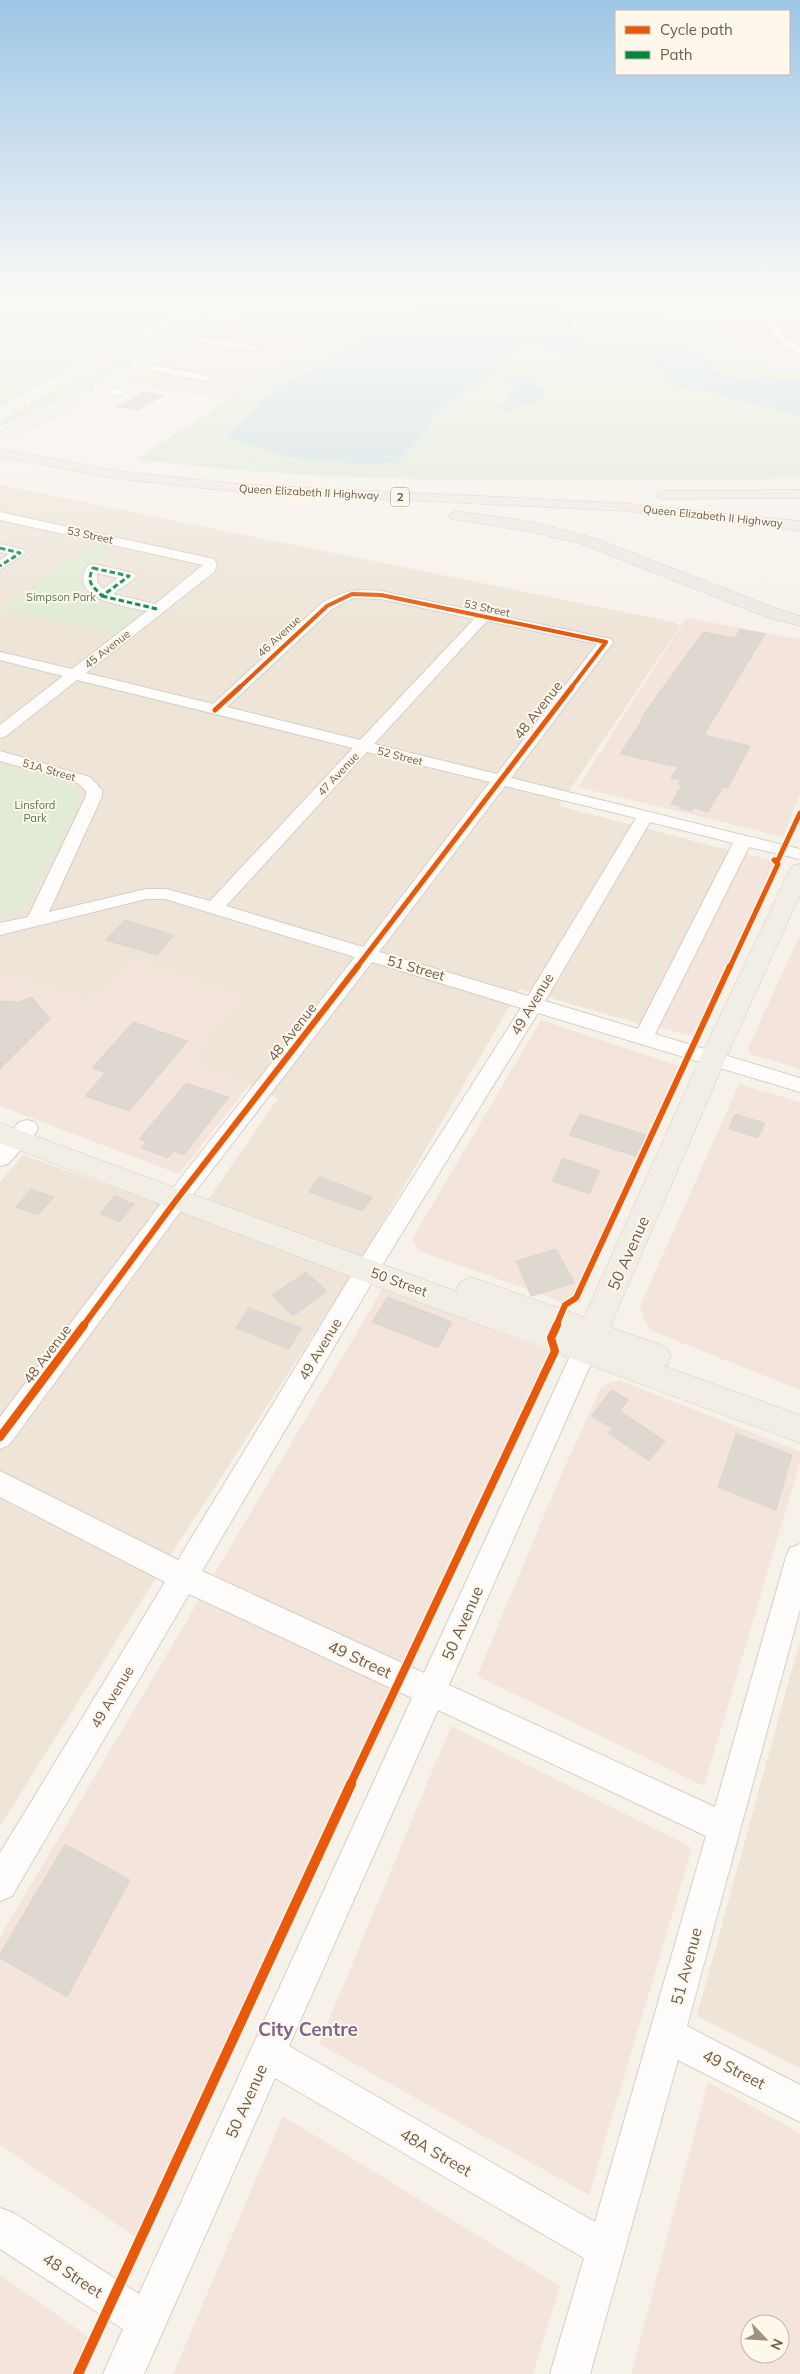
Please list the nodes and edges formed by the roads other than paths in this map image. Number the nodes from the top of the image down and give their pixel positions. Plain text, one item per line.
1 (51, 410) edge
2 (56, 410) edge
3 (0, 432) edge
4 (0, 437) edge
5 (1, 457) edge
6 (239, 488) junction
7 (800, 494) edge
8 (251, 500) junction
9 (317, 507) dead end
10 (437, 515) dead end
11 (0, 516) edge
12 (800, 526) edge
13 (800, 537) edge
14 (0, 548) edge
15 (209, 562) joint
16 (0, 566) edge
17 (364, 592) joint
18 (102, 596) dead end
19 (157, 609) junction
20 (483, 617) junction
21 (800, 619) edge
22 (606, 642) joint
23 (0, 656) edge
24 (74, 675) junction
25 (215, 710) junction
26 (0, 733) edge
27 (363, 746) junction
28 (0, 756) edge
29 (500, 781) junction
30 (645, 817) junction
31 (743, 840) junction
32 (800, 854) edge
33 (800, 871) edge
34 (214, 908) junction
35 (35, 921) junction
36 (0, 929) edge
37 (368, 954) junction
38 (534, 1003) junction
39 (644, 1037) junction
40 (713, 1058) junction
41 (800, 1084) edge
42 (0, 1118) edge
43 (11, 1140) edge
44 (182, 1193) junction
45 (372, 1263) junction
46 (589, 1341) junction
47 (800, 1411) edge
48 (800, 1429) edge
49 (0, 1437) edge
50 (0, 1484) edge
51 (800, 1557) edge
52 (184, 1577) junction
53 (431, 1692) junction
54 (724, 1828) junction
55 (0, 1884) edge
56 (667, 2035) junction
57 (268, 2054) junction
58 (800, 2104) edge
59 (0, 2227) edge
60 (605, 2249) junction
61 (147, 2322) junction
62 (123, 2374) edge
63 (570, 2374) edge

1 - 3 main road
2 - 4 main road
5 - 6 highway, Queen Elizabeth II Highway / 2
5 - 8 highway, Queen Elizabeth II Highway / 2
6 - 7 highway
6 - 12 highway, Queen Elizabeth II Highway / 2
8 - 9 highway
8 - 13 highway, Queen Elizabeth II Highway / 2
10 - 21 highway
11 - 15 street, 53 Street
14 - 16 street
15 - 19 street, 45 Avenue
17 - 20 street, 53 Street
17 - 25 street, 46 Avenue
18 - 19 street
19 - 24 street, 45 Avenue
20 - 22 street, 53 Street
20 - 27 street, 47 Avenue
22 - 29 street, 48 Avenue
23 - 24 street, 52 Street
24 - 25 street, 52 Street
24 - 26 street, 45 Avenue
25 - 27 street, 52 Street
27 - 29 street, 52 Street
27 - 34 street, 47 Avenue
28 - 35 street, 51A Street
29 - 30 street, 52 Street
29 - 37 street, 48 Avenue
30 - 31 street, 52 Street
30 - 38 street, 49 Avenue
31 - 32 street, 52 Street
31 - 39 street
33 - 40 main road, 50 Avenue
34 - 35 street, 51 Street
34 - 37 street, 51 Street
35 - 36 street, 51 Street
37 - 38 street, 51 Street
37 - 44 street, 48 Avenue
38 - 39 street, 51 Street
38 - 45 street, 49 Avenue
39 - 40 street, 51 Street
40 - 41 street, 51 Street
40 - 46 main road, 50 Avenue
42 - 43 main road, 50 Street
43 - 44 main road, 50 Street
44 - 45 main road, 50 Street
44 - 49 street, 48 Avenue
45 - 46 main road, 50 Street
45 - 52 street, 49 Avenue
46 - 47 main road, 50 Street
46 - 48 main road, 50 Street
46 - 53 street, 50 Avenue
50 - 52 street, 49 Street
51 - 54 street, 51 Avenue
52 - 53 street, 49 Street
52 - 55 street, 49 Avenue
53 - 54 street, 49 Street
53 - 57 street, 50 Avenue
54 - 56 street, 51 Avenue
56 - 58 street, 49 Street
56 - 60 street, 51 Avenue
57 - 60 street, 48A Street
57 - 61 street, 50 Avenue
59 - 61 street, 48 Street
60 - 63 street, 51 Avenue
61 - 62 street, 50 Avenue

